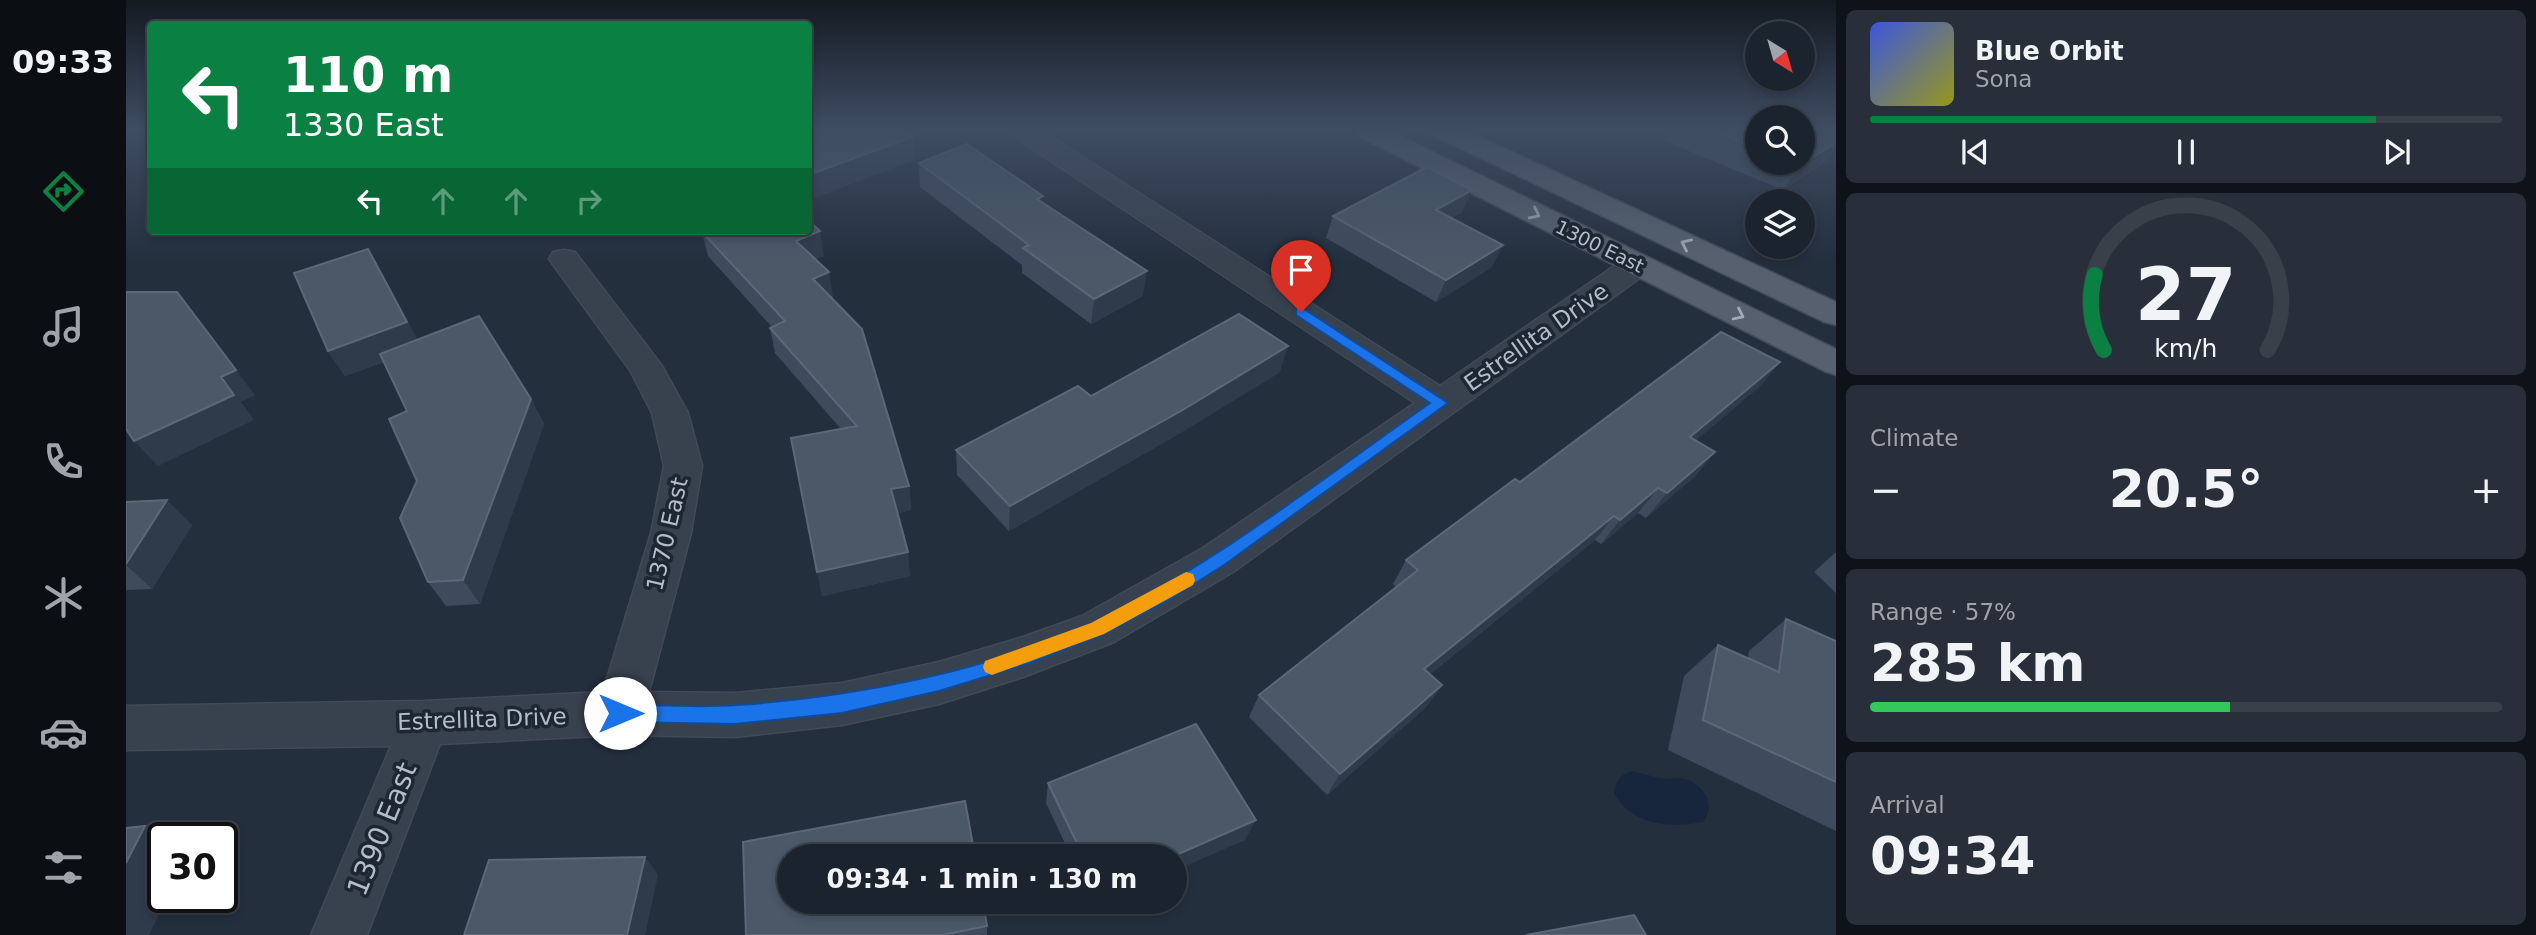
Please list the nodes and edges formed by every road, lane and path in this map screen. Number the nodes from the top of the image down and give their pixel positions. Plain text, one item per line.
1 (1088, 173) edge
2 (1452, 173) edge
3 (1534, 173) edge
4 (564, 259) dead end
5 (1637, 265) junction
6 (1836, 315) edge
7 (1836, 363) edge
8 (1441, 403) junction
9 (620, 713) junction
10 (424, 723) junction
11 (126, 728) edge
12 (340, 935) edge

1 - 8 street
2 -> 5 main road, 1300 East
6 -> 3 main road, 1300 East
4 - 9 street, 1370 East
5 -> 7 main road, 1300 East
5 - 8 street, Estrellita Drive
8 - 9 street, Estrellita Drive
9 - 10 street, Estrellita Drive
10 - 11 street, Estrellita Drive
10 - 12 street, 1390 East

